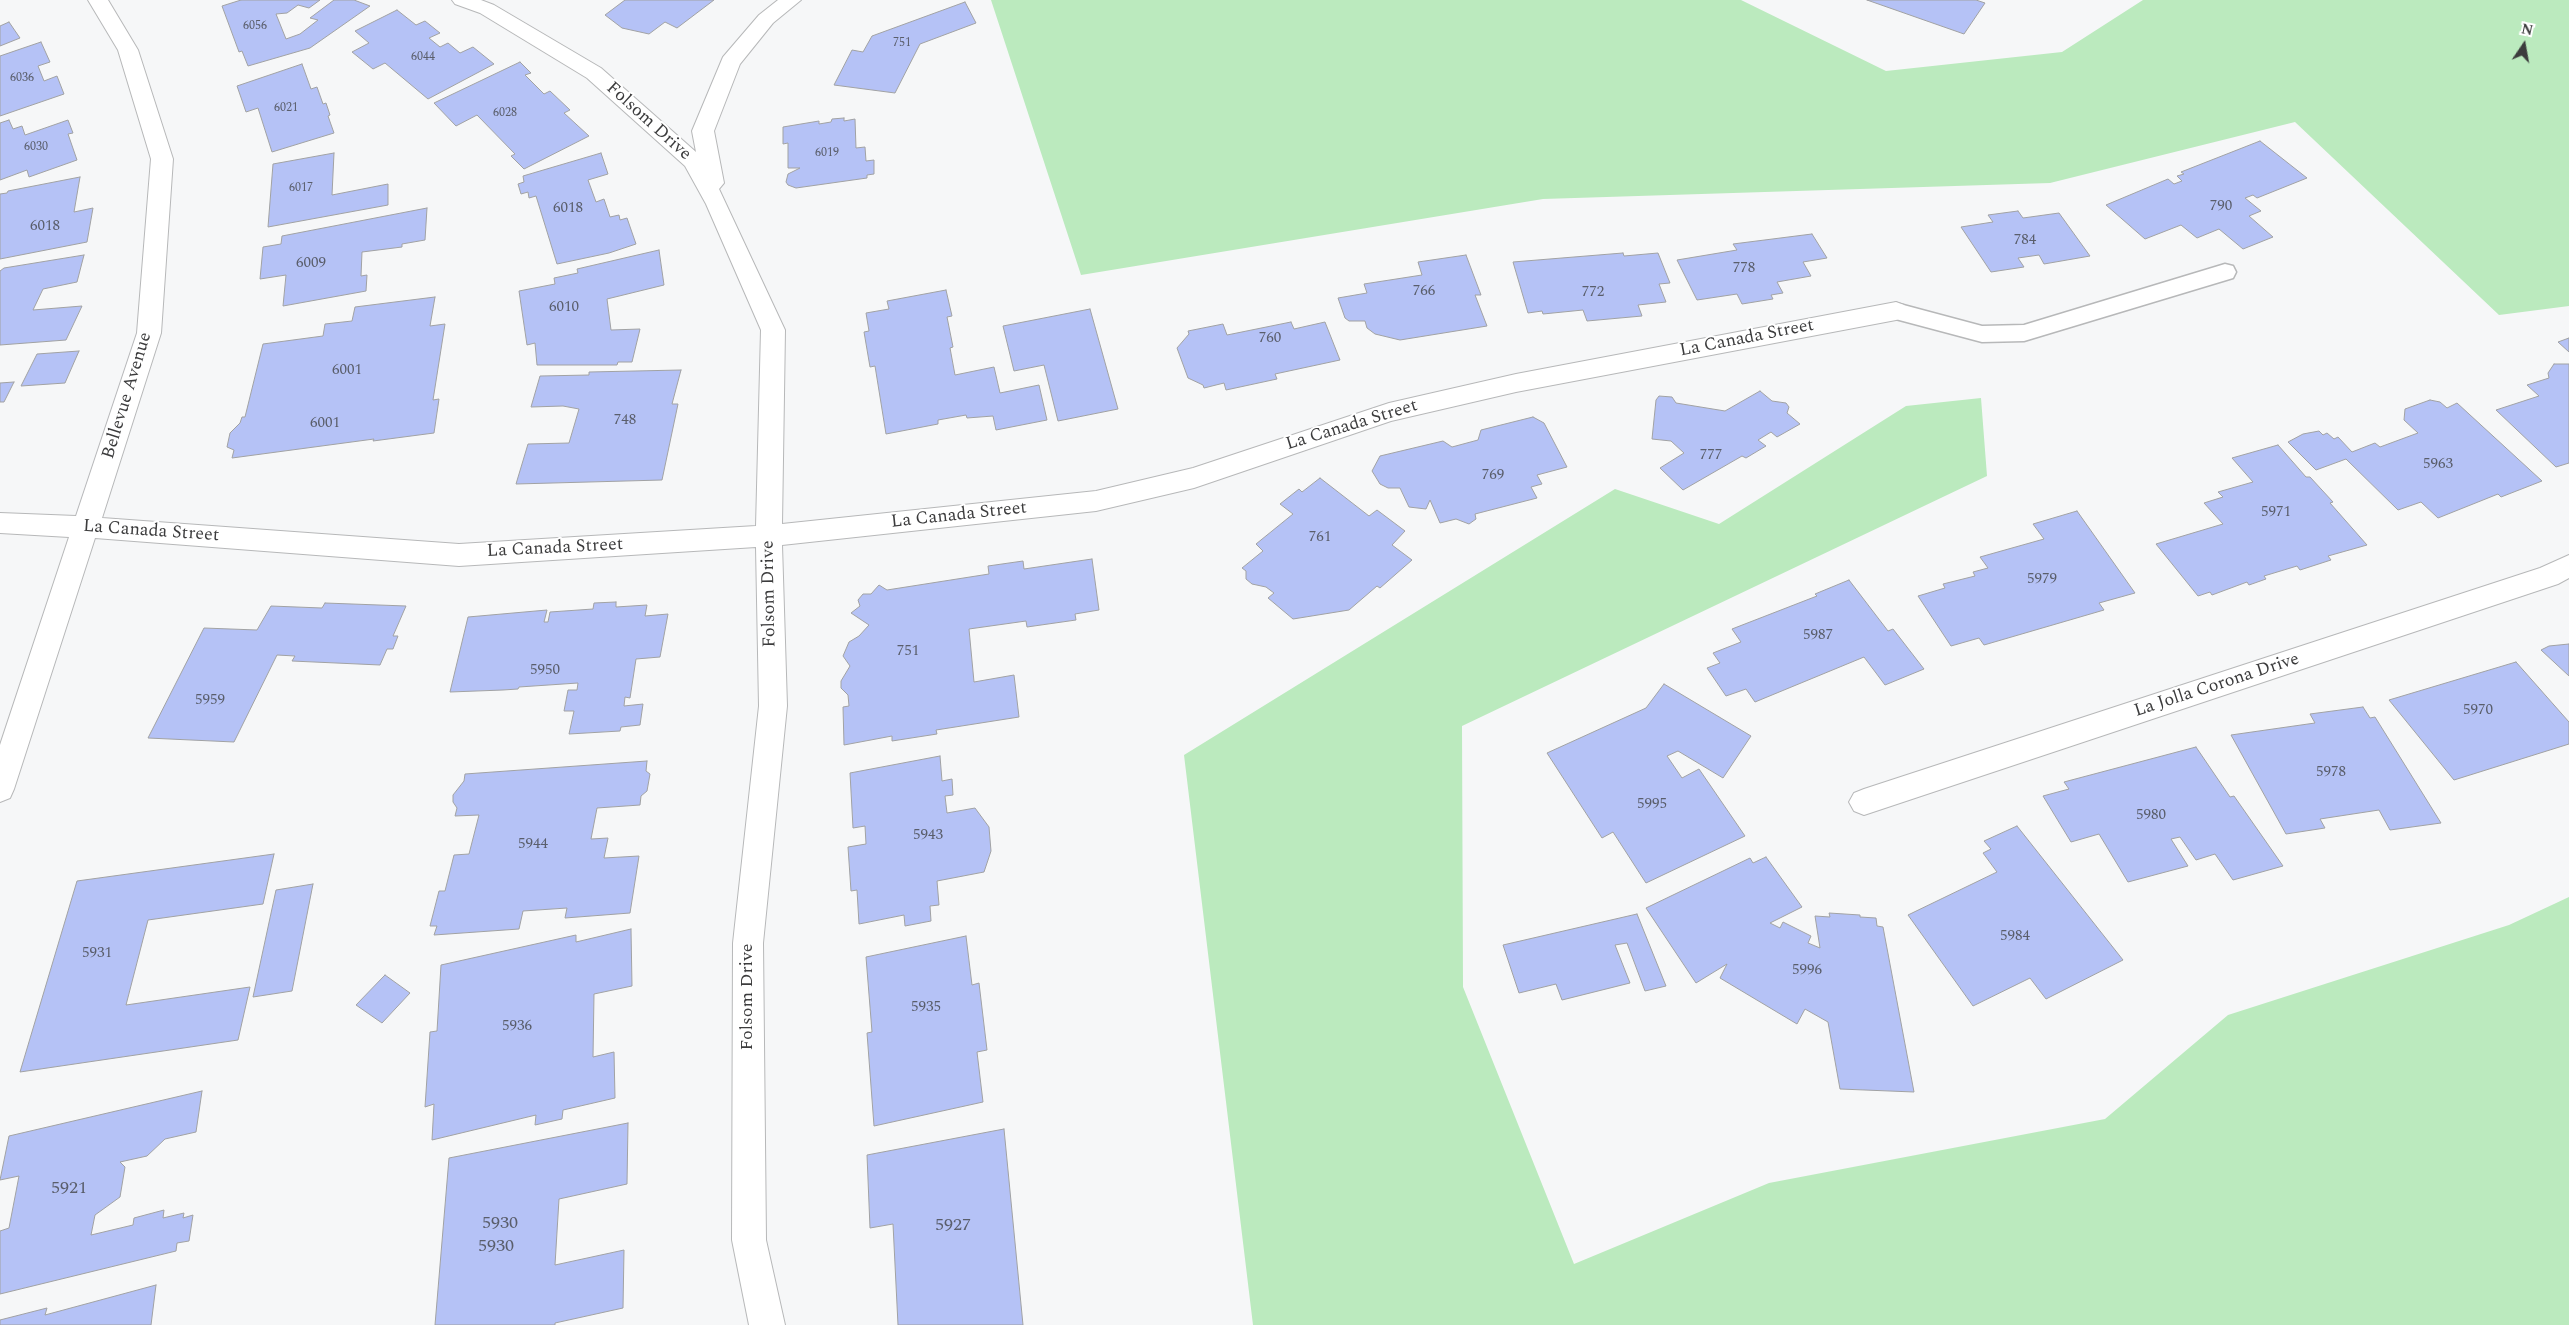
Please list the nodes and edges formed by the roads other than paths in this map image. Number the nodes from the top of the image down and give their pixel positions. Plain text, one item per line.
1 (98, 0) edge
2 (462, 0) edge
3 (791, 0) edge
4 (716, 204) junction
5 (2225, 272) dead end
6 (1896, 310) joint
7 (0, 523) edge
8 (87, 527) junction
9 (769, 536) junction
10 (2569, 566) edge
11 (0, 789) edge
12 (1864, 802) dead end
13 (767, 1325) edge

1 - 8 street, Bellevue Avenue
2 - 4 street, Folsom Drive
3 - 4 street
4 - 9 street, Folsom Drive
5 - 6 lane
6 - 9 street, La Canada Street
7 - 8 street, La Canada Street
8 - 9 street, La Canada Street
8 - 11 street, Bellevue Avenue
9 - 13 street, Folsom Drive
10 - 12 street, La Jolla Corona Drive

